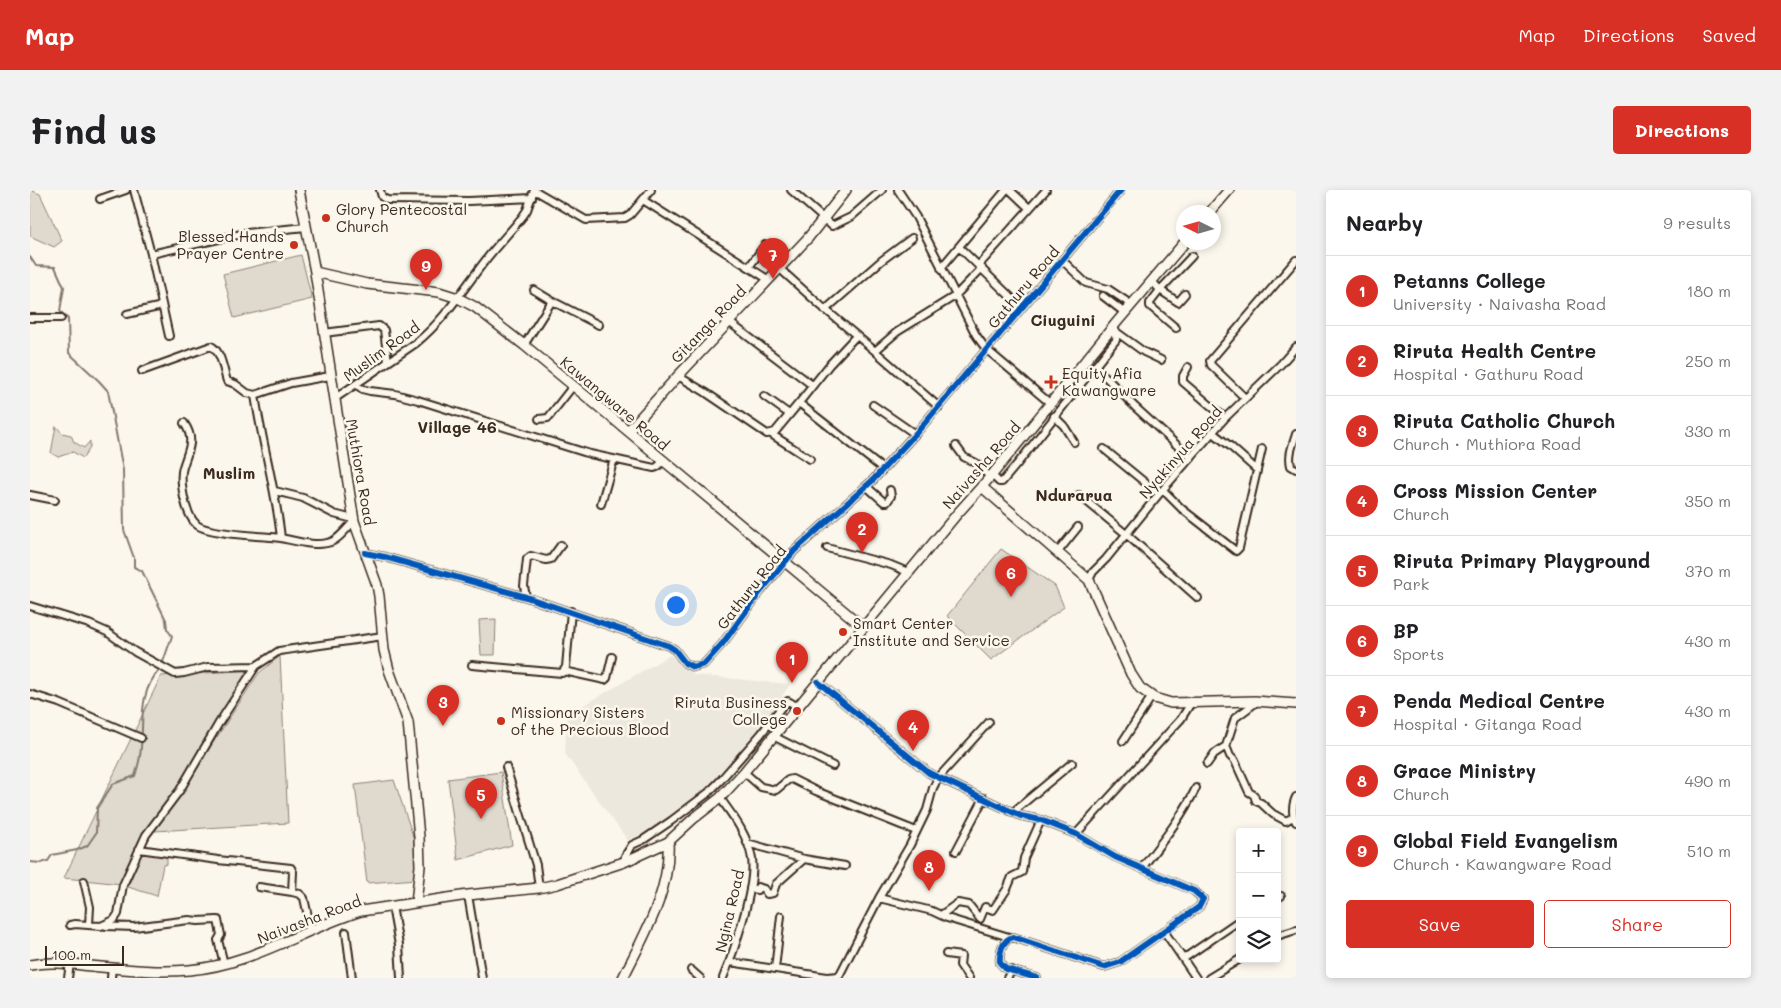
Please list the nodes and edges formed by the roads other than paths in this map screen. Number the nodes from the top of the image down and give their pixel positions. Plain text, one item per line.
1 (126, 190) edge
2 (134, 190) edge
3 (299, 190) edge
4 (380, 190) edge
5 (534, 190) edge
6 (651, 190) edge
7 (791, 190) edge
8 (846, 190) edge
9 (882, 190) edge
10 (898, 190) edge
11 (1006, 190) edge
12 (1010, 190) edge
13 (1046, 190) edge
14 (1121, 190) edge
15 (1229, 190) edge
16 (532, 198) junction
17 (100, 199) dead end
18 (643, 200) junction
19 (1216, 205) edge
20 (1029, 208) junction
21 (824, 220) junction
22 (306, 226) junction
23 (912, 238) dead end
24 (765, 246) dead end
25 (959, 247) junction
26 (1178, 250) edge
27 (151, 254) junction
28 (1192, 256) dead end
29 (1062, 260) junction
30 (1296, 260) edge
31 (981, 266) junction
32 (749, 267) junction
33 (779, 268) junction
34 (941, 268) junction
35 (315, 272) junction
36 (769, 280) junction
37 (1152, 282) junction
38 (534, 290) dead end
39 (1160, 290) junction
40 (1185, 294) dead end
41 (955, 296) junction
42 (1103, 296) dead end
43 (458, 298) junction
44 (552, 300) junction
45 (162, 304) junction
46 (1132, 305) junction
47 (1022, 307) junction
48 (825, 310) junction
49 (1125, 313) junction
50 (126, 314) dead end
51 (30, 318) edge
52 (61, 318) dead end
53 (729, 322) junction
54 (599, 325) dead end
55 (1176, 328) dead end
56 (1111, 330) junction
57 (324, 332) junction
58 (169, 336) dead end
59 (856, 336) junction
60 (524, 345) junction
61 (1296, 347) edge
62 (986, 350) junction
63 (875, 352) junction
64 (1092, 353) junction
65 (1100, 359) junction
66 (1161, 360) dead end
67 (388, 362) junction
68 (1095, 366) junction
69 (1188, 367) dead end
70 (142, 371) dead end
71 (1076, 372) junction
72 (330, 376) junction
73 (678, 376) junction
74 (1084, 378) junction
75 (356, 384) junction
76 (812, 385) junction
77 (573, 386) junction
78 (255, 395) junction
79 (764, 396) dead end
80 (1245, 398) junction
81 (334, 400) junction
82 (1053, 401) junction
83 (799, 402) junction
84 (873, 405) dead end
85 (1064, 405) junction
86 (939, 407) junction
87 (789, 414) junction
88 (1041, 416) junction
89 (1225, 418) junction
90 (539, 419) dead end
91 (1052, 419) junction
92 (184, 423) dead end
93 (628, 431) junction
94 (1212, 432) junction
95 (771, 434) junction
96 (915, 434) junction
97 (1296, 434) edge
98 (1074, 442) dead end
99 (1017, 445) junction
100 (956, 446) dead end
101 (1104, 449) dead end
102 (1262, 449) dead end
103 (1027, 452) junction
104 (1007, 457) junction
105 (1191, 458) junction
106 (614, 459) junction
107 (810, 459) dead end
108 (664, 461) junction
109 (1018, 463) junction
110 (883, 469) junction
111 (1296, 469) edge
112 (1257, 470) junction
113 (991, 476) junction
114 (866, 486) junction
115 (982, 487) junction
116 (890, 490) dead end
117 (275, 492) junction
118 (1161, 492) junction
119 (30, 494) edge
120 (1079, 496) dead end
121 (56, 500) dead end
122 (600, 504) dead end
123 (353, 520) junction
124 (1078, 526) dead end
125 (1126, 534) junction
126 (281, 538) junction
127 (561, 544) dead end
128 (827, 548) dead end
129 (365, 553) junction
130 (1057, 553) junction
131 (786, 562) junction
132 (908, 572) junction
133 (1089, 580) junction
134 (526, 597) junction
135 (1198, 598) dead end
136 (30, 606) edge
137 (571, 611) junction
138 (863, 627) junction
139 (383, 636) junction
140 (612, 657) dead end
141 (472, 665) dead end
142 (256, 666) junction
143 (564, 671) junction
144 (818, 682) junction
145 (30, 694) edge
146 (1152, 696) junction
147 (1258, 701) junction
148 (1191, 703) junction
149 (1296, 704) edge
150 (798, 707) junction
151 (989, 722) dead end
152 (761, 734) junction
153 (141, 738) dead end
154 (771, 738) junction
155 (1123, 741) dead end
156 (1226, 746) junction
157 (1072, 763) dead end
158 (1207, 764) dead end
159 (833, 766) dead end
160 (506, 767) dead end
161 (744, 772) junction
162 (938, 778) junction
163 (1196, 788) dead end
164 (1296, 797) edge
165 (720, 798) junction
166 (984, 798) junction
167 (1013, 812) junction
168 (1294, 819) edge
169 (1041, 820) junction
170 (916, 831) junction
171 (1076, 834) junction
172 (668, 842) junction
173 (747, 843) junction
174 (139, 849) junction
175 (956, 851) dead end
176 (804, 859) junction
177 (624, 862) junction
178 (845, 866) dead end
179 (1142, 868) junction
180 (84, 881) dead end
181 (259, 887) dead end
182 (540, 888) junction
183 (750, 888) junction
184 (292, 892) junction
185 (468, 896) junction
186 (879, 898) junction
187 (416, 903) junction
188 (392, 906) junction
189 (941, 915) junction
190 (781, 916) dead end
191 (1236, 923) edge
192 (70, 925) dead end
193 (89, 925) junction
194 (101, 926) junction
195 (311, 930) junction
196 (1296, 930) edge
197 (1164, 931) junction
198 (346, 932) dead end
199 (1281, 935) edge
200 (1010, 937) junction
201 (946, 954) dead end
202 (1183, 959) junction
203 (1236, 961) edge
204 (730, 962) junction
205 (70, 963) junction
206 (224, 964) junction
207 (30, 965) edge
208 (112, 968) junction
209 (775, 969) junction
210 (691, 970) dead end
211 (1012, 970) junction
212 (169, 974) edge
213 (839, 977) edge
214 (68, 978) edge
215 (112, 978) edge
216 (352, 978) edge
217 (401, 978) edge
218 (482, 978) edge
219 (623, 978) edge
220 (700, 978) edge
221 (723, 978) edge
222 (969, 978) edge
223 (1008, 978) edge
224 (1034, 978) edge
225 (1196, 978) edge
226 (1209, 978) edge

1 - 17 street
2 - 27 street
3 - 22 main road, Muthiora Road
4 - 16 street
5 - 16 street, Muslim Road
5 - 18 street, Muslim Road
6 - 18 street, Muslim Road
7 - 21 street
8 - 21 main road, Gitanga Road
9 - 21 street
10 - 34 street
11 - 25 street
12 - 20 street
13 - 20 street
14 - 29 street, Gathuru Road
15 - 19 main road
16 - 43 street, Muslim Road
18 - 32 street
20 - 31 street
21 - 33 main road, Gitanga Road
22 - 27 street
22 - 35 main road, Muthiora Road
23 - 48 street
24 - 32 street
25 - 31 street
25 - 34 street
26 - 37 main road, Naivasha Road
27 - 45 street
28 - 39 street
29 - 46 street
29 - 47 street, Gathuru Road
30 - 80 street
31 - 41 street
31 - 47 street
32 - 36 street
33 - 36 main road, Gitanga Road
33 - 48 street
34 - 41 street
35 - 43 main road, Kawangware Road
35 - 57 main road, Muthiora Road
36 - 53 main road, Gitanga Road
37 - 39 street
37 - 46 main road, Naivasha Road
38 - 44 street
39 - 40 street
39 - 55 street
41 - 62 street
41 - 63 street
42 - 49 street
43 - 60 main road, Kawangware Road
43 - 67 street, Muslim Road
44 - 54 street
44 - 60 street
45 - 50 street
45 - 58 street
46 - 49 main road, Naivasha Road
47 - 62 street, Gathuru Road
48 - 59 street
49 - 56 main road, Naivasha Road
51 - 52 street
53 - 73 main road, Gitanga Road
53 - 76 street
56 - 64 main road, Naivasha Road
56 - 65 street
56 - 66 street
57 - 67 street
57 - 72 main road, Muthiora Road
59 - 63 street
59 - 76 street
60 - 77 main road, Kawangware Road
61 - 80 street, Nyakinyua Road
62 - 82 street
62 - 86 street, Gathuru Road
63 - 86 street
64 - 65 street
64 - 71 main road, Naivasha Road
65 - 68 street
67 - 75 street, Muslim Road
68 - 74 street
68 - 105 street
69 - 89 street
70 - 78 street
71 - 74 street
71 - 82 main road, Naivasha Road
72 - 78 street
72 - 81 main road, Muthiora Road
73 - 93 main road, Gitanga Road
73 - 95 street
74 - 85 street
75 - 81 street, Muslim Road
75 - 106 street
76 - 83 street
77 - 90 street
77 - 93 main road, Kawangware Road
78 - 117 street
79 - 87 street
80 - 89 street, Nyakinyua Road
81 - 123 main road, Muthiora Road
82 - 85 street
82 - 88 main road, Naivasha Road
83 - 87 street
83 - 110 street
84 - 96 street
85 - 91 street
86 - 96 street, Gathuru Road
87 - 95 street
88 - 91 street
88 - 99 main road, Naivasha Road
89 - 94 street, Nyakinyua Road
91 - 98 street
91 - 103 street
92 - 126 street
93 - 108 main road, Kawangware Road
94 - 105 street, Nyakinyua Road
94 - 112 street
95 - 107 street
96 - 110 street, Gathuru Road
97 - 111 street
99 - 103 street
99 - 104 main road, Naivasha Road
100 - 113 street
101 - 118 street
102 - 112 street
103 - 109 street
104 - 109 street
104 - 113 main road, Naivasha Road
105 - 118 street, Nyakinyua Road
106 - 108 street
106 - 122 street
108 - 131 main road, Kawangware Road
109 - 113 street
110 - 114 street, Gathuru Road
112 - 118 street
113 - 115 main road, Naivasha Road
114 - 116 street
114 - 131 street, Gathuru Road
115 - 130 main road
115 - 132 main road, Naivasha Road
117 - 123 street
117 - 126 street
118 - 125 street, Nyakinyua Road
119 - 121 street
120 - 125 street
123 - 126 street
123 - 129 main road, Muthiora Road
124 - 130 street
125 - 133 street, Nyakinyua Road
125 - 135 street
127 - 134 street
128 - 132 street
129 - 134 street, Gathuru Road
129 - 139 main road, Muthiora Road
130 - 133 main road
131 - 137 street, Gathuru Road
131 - 138 main road, Kawangware Road
132 - 138 main road, Naivasha Road
133 - 146 main road
134 - 137 street, Gathuru Road
136 - 142 street
137 - 143 street
138 - 144 main road, Naivasha Road
139 - 142 street
139 - 187 main road, Muthiora Road
140 - 143 street
141 - 143 street
142 - 174 street
144 - 150 main road, Naivasha Road
144 - 162 street
145 - 153 street
146 - 148 main road
146 - 155 street
147 - 148 main road
147 - 149 main road
147 - 156 street
148 - 171 street
150 - 152 street
150 - 154 main road, Naivasha Road
151 - 162 street
152 - 154 street
152 - 177 street
154 - 159 street
154 - 161 main road, Naivasha Road
156 - 158 street
156 - 168 street
157 - 167 street
160 - 182 street
161 - 165 main road, Naivasha Road
161 - 170 street
162 - 166 street
162 - 170 street
163 - 179 street
164 - 168 street
165 - 172 main road, Naivasha Road
165 - 173 street, Ngina Road
166 - 167 street
166 - 175 street
167 - 169 street
169 - 171 street
169 - 189 street
170 - 186 street
171 - 179 street
172 - 177 main road, Naivasha Road
172 - 219 main road
173 - 176 street
173 - 183 street, Ngina Road
174 - 184 street
174 - 194 street
176 - 178 street
176 - 183 street
177 - 182 main road, Naivasha Road
179 - 197 street
180 - 193 street
181 - 184 street
182 - 185 main road, Naivasha Road
183 - 204 street, Ngina Road
184 - 195 street
185 - 187 main road, Naivasha Road
185 - 218 street
186 - 189 street
186 - 213 street
187 - 188 main road, Naivasha Road
188 - 195 main road, Naivasha Road
188 - 217 street
189 - 200 street
190 - 209 street
191 - 202 street
192 - 193 street
193 - 194 street
194 - 206 street
195 - 206 main road, Naivasha Road
196 - 199 street
197 - 200 street
197 - 202 street
198 - 216 street
200 - 211 street
201 - 222 street
202 - 225 street
203 - 226 street
204 - 209 street
204 - 221 street, Ngina Road
205 - 207 main road, Naivasha Road
205 - 208 main road, Naivasha Road
205 - 214 street
206 - 212 main road, Naivasha Road
208 - 212 main road, Naivasha Road
208 - 215 street
209 - 213 street
210 - 220 street
211 - 223 street
211 - 224 street

